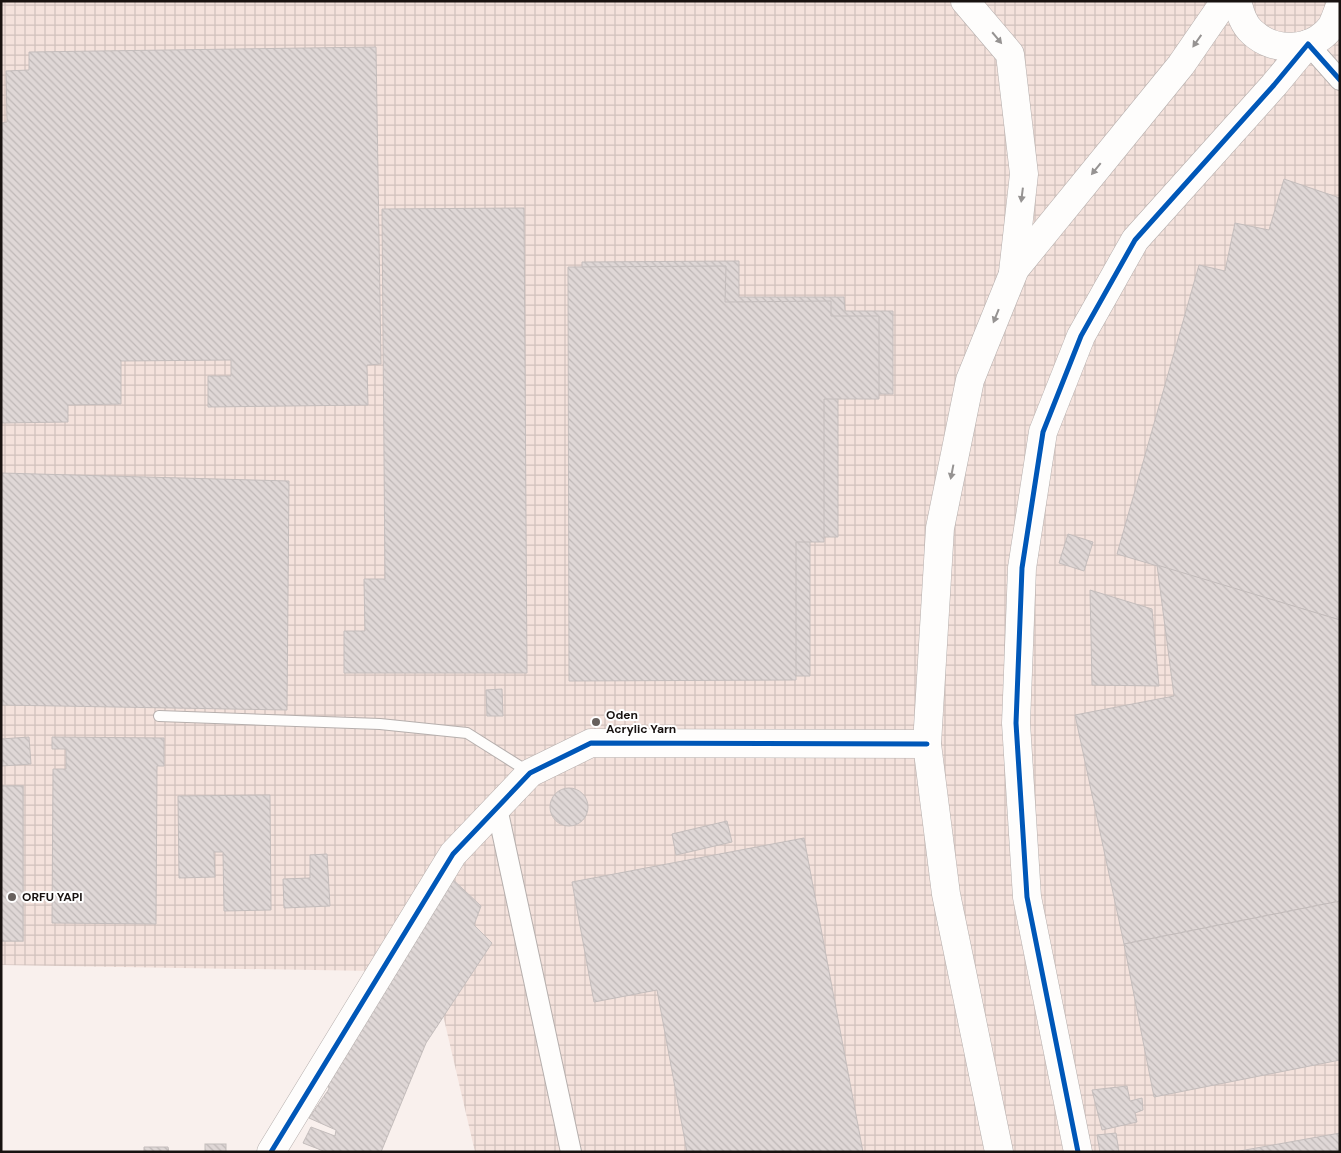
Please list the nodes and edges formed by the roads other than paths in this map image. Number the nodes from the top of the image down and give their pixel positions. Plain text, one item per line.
1 (965, 1) edge
2 (1225, 1) edge
3 (1237, 1) edge
4 (1340, 6) edge
5 (1308, 44) junction
6 (1340, 80) edge
7 (1012, 276) junction
8 (159, 716) dead end
9 (926, 744) junction
10 (530, 773) junction
11 (497, 808) junction
12 (271, 1152) edge
13 (571, 1152) edge
14 (999, 1152) edge
15 (1078, 1152) edge

1 -> 7 street
2 -> 7 street
3 - 5 street
4 - 5 street
5 - 6 street
5 - 15 street
7 -> 9 street
8 - 10 lane
9 - 10 street
9 - 14 street
10 - 11 street
11 - 12 street
11 - 13 street

